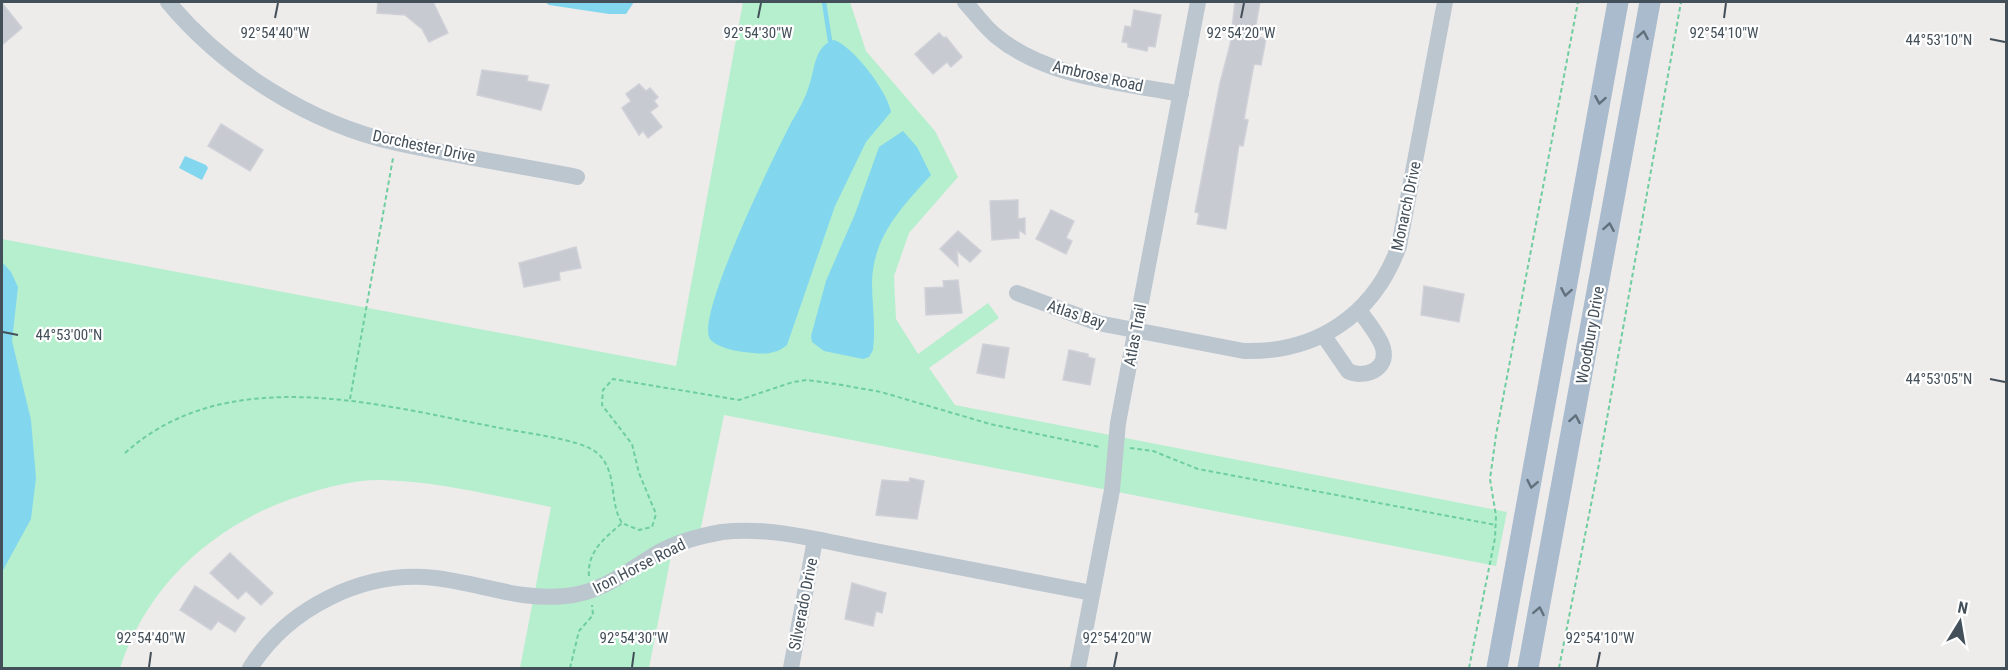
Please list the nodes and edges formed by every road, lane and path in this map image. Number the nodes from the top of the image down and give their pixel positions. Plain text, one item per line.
1 (168, 2) edge
2 (965, 2) edge
3 (1198, 2) edge
4 (1445, 2) edge
5 (1578, 2) edge
6 (1618, 2) edge
7 (1650, 2) edge
8 (1681, 2) edge
9 (1181, 93) junction
10 (396, 143) junction
11 (577, 177) dead end
12 (1017, 293) dead end
13 (1360, 311) junction
14 (1136, 331) junction
15 (1324, 336) junction
16 (350, 399) junction
17 (1105, 447) dead end
18 (1135, 448) dead end
19 (126, 453) dead end
20 (621, 523) junction
21 (1496, 525) junction
22 (815, 540) junction
23 (588, 574) dead end
24 (1092, 593) junction
25 (593, 609) dead end
26 (250, 669) edge
27 (570, 669) edge
28 (791, 669) edge
29 (1078, 669) edge
30 (1469, 669) edge
31 (1497, 669) edge
32 (1528, 669) edge
33 (1559, 669) edge

1 - 10 street, Dorchester Drive
2 - 9 street, Ambrose Road
3 - 9 street, Atlas Trail
4 - 13 street, Monarch Drive
5 - 21 path
6 -> 31 main road, Woodbury Drive
32 -> 7 main road, Woodbury Drive
8 - 33 path
9 - 14 street, Atlas Trail
10 - 11 street, Dorchester Drive
10 - 16 path
12 - 14 street, Atlas Bay
13 - 15 street, Monarch Drive
13 - 15 street
14 - 15 street, Monarch Drive
14 - 24 street, Atlas Trail
16 - 19 path
16 - 20 path
17 - 20 path
18 - 21 path
20 - 23 path
21 - 30 path
22 - 24 street, Iron Horse Road
22 - 26 street, Iron Horse Road
22 - 28 street, Silverado Drive
24 - 29 street, Atlas Trail
25 - 27 path

